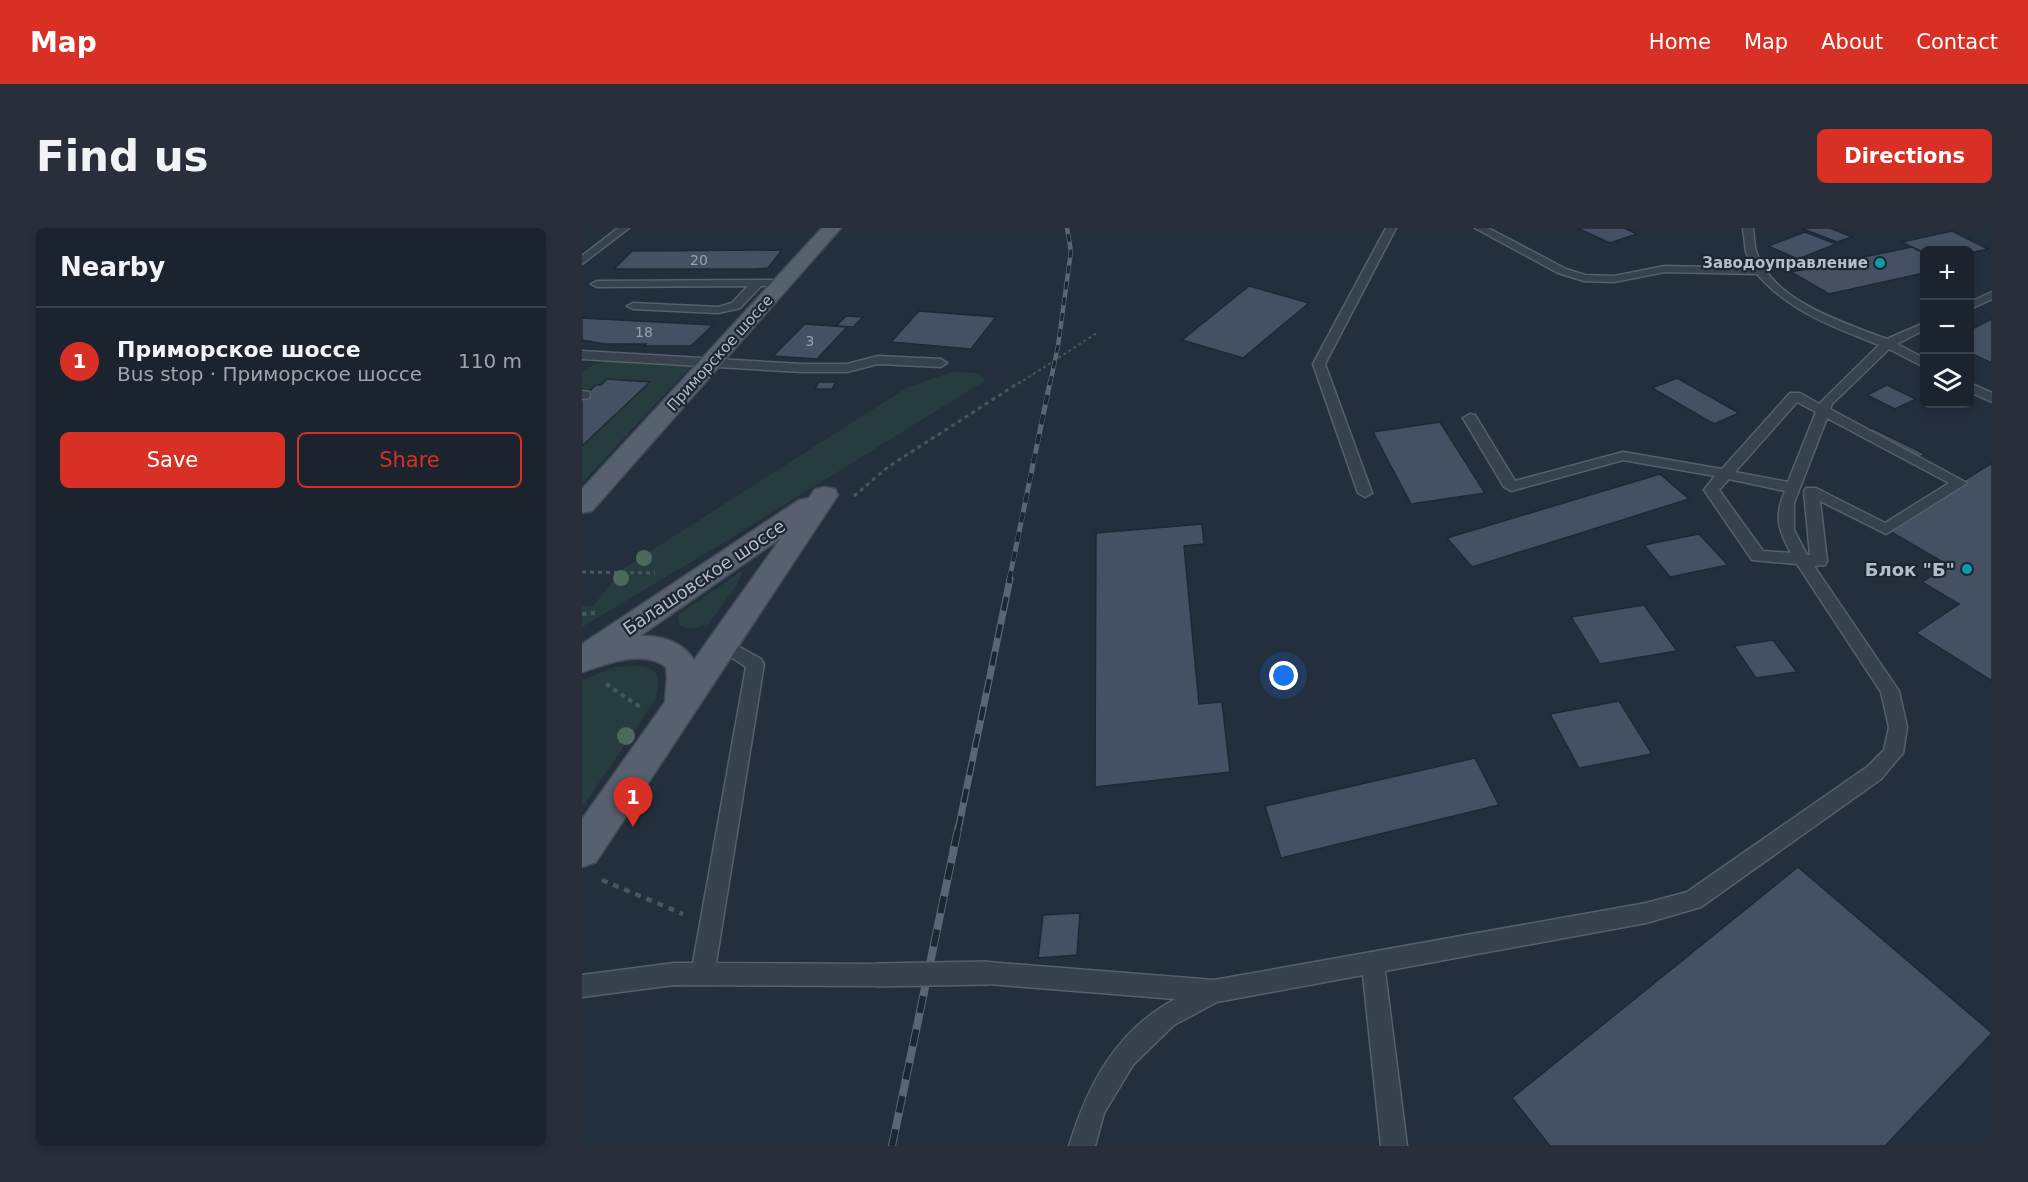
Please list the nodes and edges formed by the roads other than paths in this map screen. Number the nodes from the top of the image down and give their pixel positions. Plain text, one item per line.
1 (624, 228) edge
2 (832, 228) edge
3 (1390, 228) edge
4 (1480, 228) edge
5 (1748, 228) edge
6 (582, 261) edge
7 (1761, 271) junction
8 (758, 283) junction
9 (783, 283) junction
10 (597, 284) dead end
11 (1992, 295) edge
12 (1974, 304) edge
13 (633, 306) dead end
14 (1920, 329) edge
15 (605, 344) dead end
16 (1887, 344) junction
17 (657, 349) dead end
18 (587, 358) edge
19 (647, 359) junction
20 (1920, 361) edge
21 (712, 362) junction
22 (941, 363) dead end
23 (1974, 389) edge
24 (1992, 398) edge
25 (1823, 411) junction
26 (1470, 418) dead end
27 (1726, 473) junction
28 (1793, 488) junction
29 (1365, 493) dead end
30 (582, 505) edge
31 (1802, 560) junction
32 (722, 643) junction
33 (590, 665) edge
34 (681, 702) junction
35 (582, 850) edge
36 (1373, 962) junction
37 (703, 974) junction
38 (582, 986) edge
39 (1214, 991) junction
40 (1082, 1146) edge
41 (1394, 1146) edge

1 - 6 lane
2 - 9 main road, Приморское шоссе
3 - 29 lane
4 - 7 lane
5 - 7 lane
7 - 16 lane
8 - 9 lane
8 - 10 lane
8 - 13 lane
9 - 21 main road, Приморское шоссе
11 - 12 lane
14 - 16 lane
15 - 18 lane
16 - 20 lane
16 - 25 lane
17 - 19 lane
18 - 19 lane
19 - 21 lane
21 - 22 lane
21 - 30 main road, Приморское шоссе
23 - 24 lane
25 - 27 lane
25 - 28 lane
25 - 31 lane
26 - 27 lane
27 - 28 lane
27 - 31 lane
28 - 31 lane
31 - 36 lane
32 - 33 main road, Балашовское шоссе
32 - 34 main road
32 - 37 lane
33 - 34 main road
34 - 35 main road
36 - 39 lane
36 - 41 lane
37 - 38 lane
37 - 39 lane, bridge
39 - 40 lane

